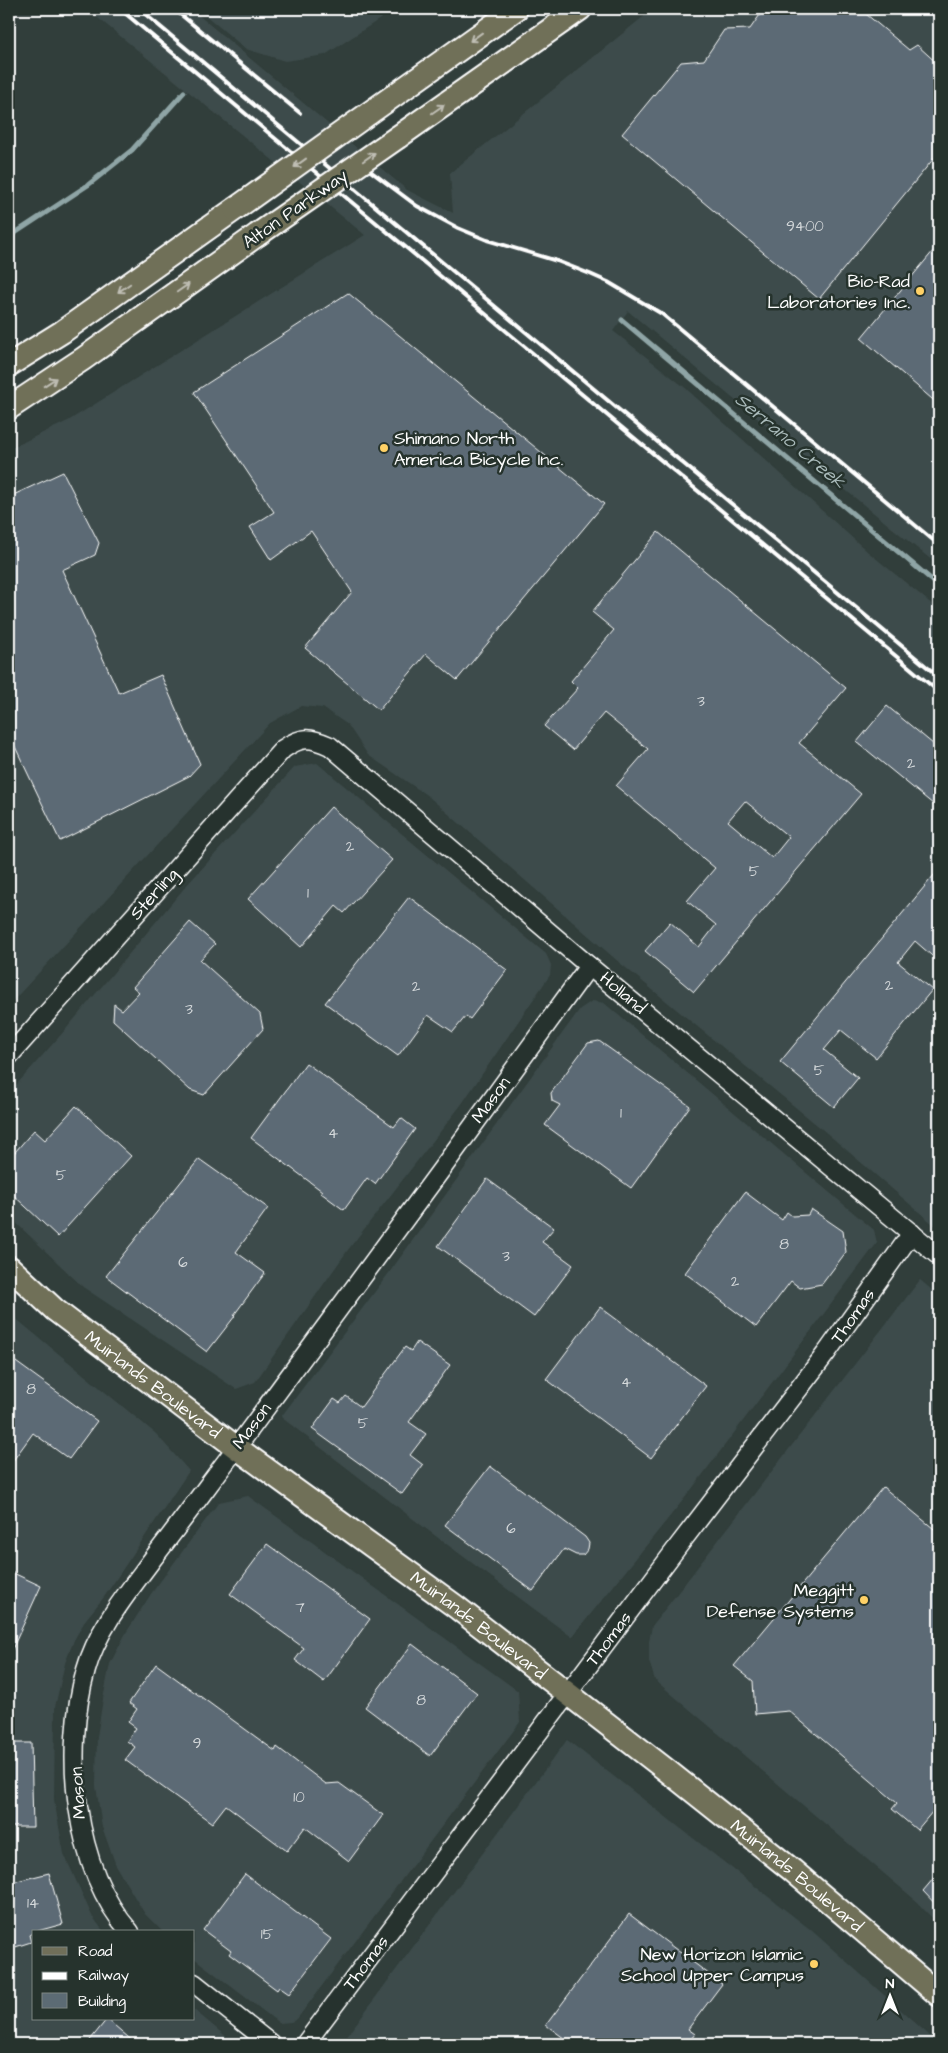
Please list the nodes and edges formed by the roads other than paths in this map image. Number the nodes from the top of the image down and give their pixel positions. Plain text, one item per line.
1 (516, 9) edge
2 (580, 9) edge
3 (9, 365) edge
4 (9, 408) edge
5 (304, 738) joint
6 (589, 966) junction
7 (9, 1056) edge
8 (912, 1233) junction
9 (939, 1256) edge
10 (9, 1267) edge
11 (236, 1448) junction
12 (568, 1694) junction
13 (128, 1930) edge
14 (195, 1984) edge
15 (939, 1995) edge
16 (271, 2044) edge
17 (305, 2044) edge

1 -> 3 main road, Alton Parkway, bridge
4 -> 2 main road, Alton Parkway, bridge
5 - 6 street, Holland
5 - 7 street, Sterling
6 - 8 street, Holland
6 - 11 street, Mason
8 - 9 street, Holland
8 - 12 street, Thomas
10 - 11 main road, Muirlands Boulevard
11 - 12 main road, Muirlands Boulevard
11 - 13 street, Mason
12 - 15 main road, Muirlands Boulevard
12 - 17 street, Thomas
14 - 16 street

